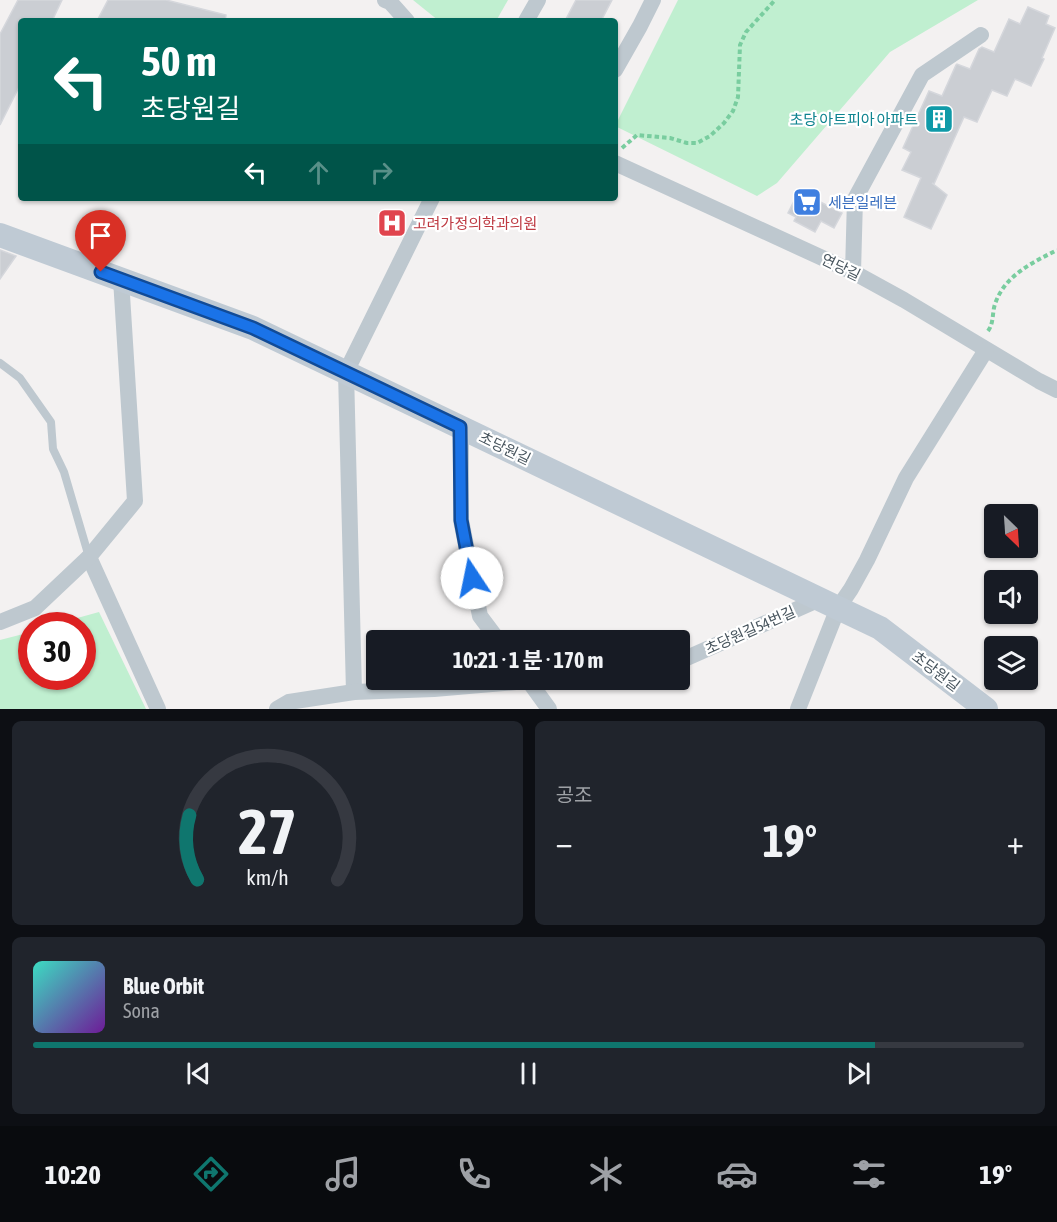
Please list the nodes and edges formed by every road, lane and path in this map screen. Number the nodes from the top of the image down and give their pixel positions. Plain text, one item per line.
1 (385, 0) edge
2 (538, 0) edge
3 (653, 0) edge
4 (775, 0) edge
5 (404, 18) edge
6 (528, 18) edge
7 (981, 35) dead end
8 (618, 65) edge
9 (618, 152) edge
10 (618, 164) edge
11 (431, 201) edge
12 (0, 235) edge
13 (1057, 250) edge
14 (853, 272) junction
15 (121, 279) junction
16 (983, 348) junction
17 (0, 363) edge
18 (346, 372) junction
19 (1057, 390) edge
20 (460, 427) junction
21 (89, 557) junction
22 (829, 604) junction
23 (0, 621) edge
24 (490, 630) edge
25 (690, 657) edge
26 (407, 690) edge
27 (538, 690) edge
28 (354, 692) junction
29 (158, 709) edge
30 (277, 709) edge
31 (549, 709) edge
32 (798, 709) edge
33 (986, 709) edge

1 - 5 street
2 - 6 street
3 - 8 street
4 - 9 path
7 - 14 street
10 - 14 street, 연당길
11 - 18 street
12 - 15 street, 초당원길
13 - 16 path
14 - 16 street, 연당길
15 - 18 street, 초당원길
15 - 21 street
16 - 19 street, 연당길
16 - 22 street
17 - 21 lane
18 - 20 street, 초당원길
18 - 28 street
20 - 22 street, 초당원길
20 - 24 street
21 - 23 street
21 - 29 street
22 - 25 street, 초당원길54번길
22 - 32 street
22 - 33 street, 초당원길
26 - 28 street
27 - 31 street
28 - 30 street

